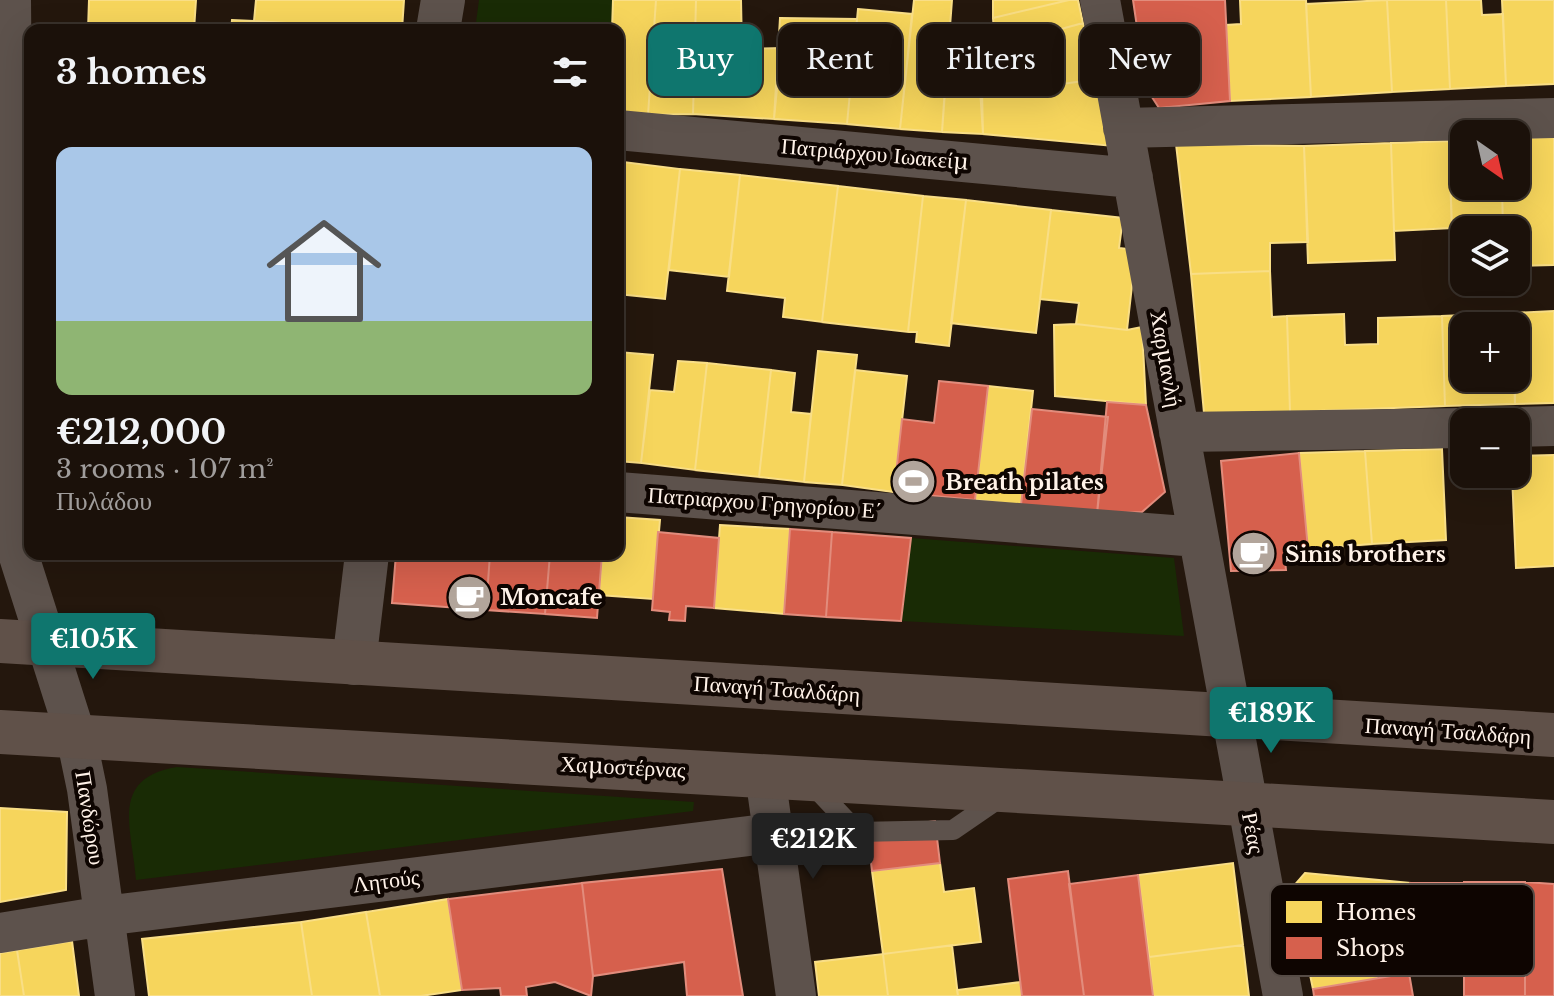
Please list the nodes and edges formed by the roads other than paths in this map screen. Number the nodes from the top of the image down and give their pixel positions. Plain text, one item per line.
1 (11, 0) edge
2 (443, 0) edge
3 (1100, 0) edge
4 (439, 24) edge
5 (1554, 118) edge
6 (1123, 128) junction
7 (624, 131) edge
8 (1133, 178) junction
9 (1554, 426) edge
10 (1530, 427) edge
11 (1450, 428) edge
12 (1179, 432) junction
13 (624, 492) edge
14 (1198, 537) junction
15 (366, 560) edge
16 (0, 641) edge
17 (48, 644) junction
18 (354, 663) junction
19 (1233, 718) junction
20 (0, 732) edge
21 (1554, 735) edge
22 (76, 736) junction
23 (786, 777) junction
24 (1247, 803) junction
25 (1550, 821) edge
26 (773, 833) junction
27 (104, 916) junction
28 (1270, 926) edge
29 (0, 933) edge
30 (1279, 976) edge
31 (115, 996) edge
32 (796, 996) edge
33 (1283, 996) edge

1 - 17 street, Πανδώρου
2 - 4 street
3 - 6 street, Χαρμανλή
5 - 6 street
6 - 8 street, Χαρμανλή
7 - 8 street, Πατριάρχου Ιωακείμ
8 - 12 street, Χαρμανλή
9 - 10 street
11 - 12 street
12 - 14 street, Χαρμανλή
13 - 14 street, Πατριαρχου Γρηγορίου Ε΄
14 - 19 street, Χαρμανλή
15 - 18 street
16 - 17 main road, Παναγή Τσαλδάρη
17 - 18 main road, Παναγή Τσαλδάρη
17 - 22 street, Πανδώρου
18 - 19 main road, Παναγή Τσαλδάρη
19 - 21 main road, Παναγή Τσαλδάρη
19 - 24 street, Ρέας
20 - 22 main road, Χαμοστέρνας
22 - 23 main road, Χαμοστέρνας
22 - 27 street, Πανδώρου
23 - 24 main road, Χαμοστέρνας
23 - 26 street
24 - 25 main road, Χαμοστέρνας
24 - 28 street, Ρέας
26 - 27 street, Λητούς
26 - 32 street
27 - 29 street, Λητούς
27 - 31 street, Πανδώρου
30 - 33 street, Ρέας

